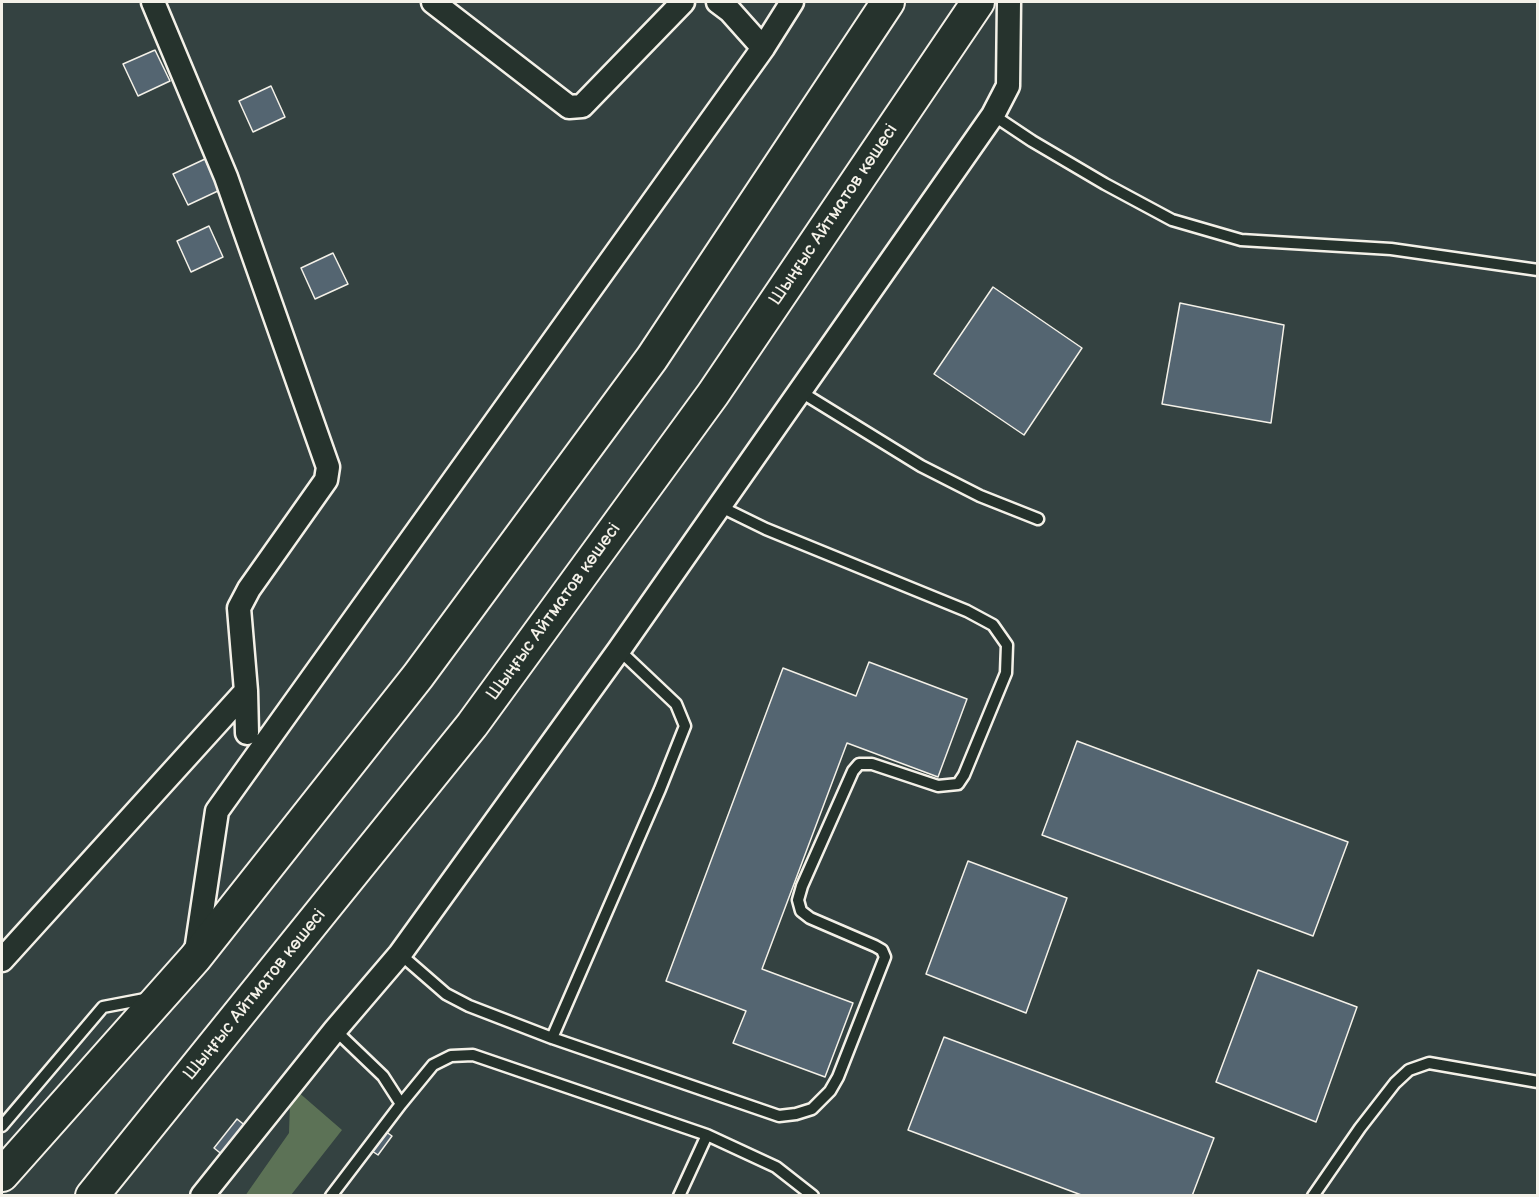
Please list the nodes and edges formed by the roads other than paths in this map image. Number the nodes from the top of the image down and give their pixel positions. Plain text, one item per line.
1 (153, 2) edge
2 (433, 2) edge
3 (683, 2) edge
4 (718, 2) edge
5 (792, 2) edge
6 (888, 2) edge
7 (978, 2) edge
8 (1009, 2) edge
9 (763, 48) junction
10 (993, 115) junction
11 (1538, 270) edge
12 (801, 392) junction
13 (719, 506) junction
14 (1038, 519) dead end
15 (619, 650) junction
16 (246, 691) junction
17 (247, 733) dead end
18 (400, 954) junction
19 (195, 958) junction
20 (2, 960) edge
21 (162, 995) junction
22 (335, 1030) junction
23 (552, 1038) junction
24 (1538, 1082) edge
25 (401, 1104) junction
26 (2, 1126) edge
27 (707, 1135) junction
28 (2, 1175) edge
29 (92, 1196) edge
30 (202, 1196) edge
31 (332, 1196) edge
32 (679, 1196) edge
33 (813, 1196) edge
34 (1313, 1196) edge

1 - 16 street
2 - 3 street
4 - 9 street
5 - 9 street
6 - 19 main road
7 - 29 main road, Шыңғыс Айтматов көшесі
8 - 10 street
9 - 19 street
10 - 11 lane
10 - 12 street
12 - 13 street
12 - 14 lane
13 - 15 street
13 - 23 lane
15 - 18 street
15 - 23 lane
16 - 17 street
16 - 20 street
18 - 22 street
18 - 23 lane
19 - 21 main road
21 - 26 lane
21 - 28 main road
22 - 25 lane
22 - 30 street
24 - 34 lane
25 - 27 lane
25 - 31 lane
27 - 32 lane
27 - 33 lane

